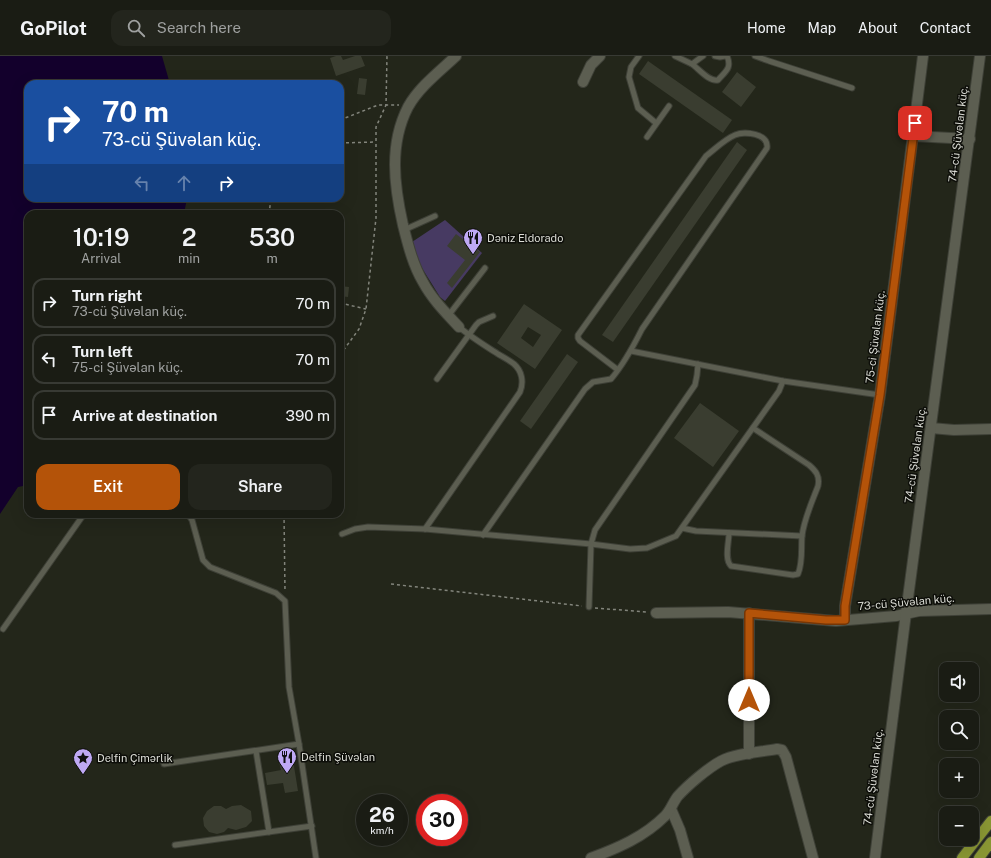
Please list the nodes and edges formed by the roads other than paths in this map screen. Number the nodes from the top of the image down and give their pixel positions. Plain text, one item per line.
1 (456, 56) edge
2 (600, 56) edge
3 (639, 56) edge
4 (675, 56) edge
5 (703, 56) edge
6 (715, 56) edge
7 (726, 56) edge
8 (755, 56) edge
9 (923, 56) edge
10 (980, 56) edge
11 (692, 64) junction
12 (584, 82) dead end
13 (852, 88) dead end
14 (669, 106) dead end
15 (656, 123) junction
16 (913, 136) junction
17 (647, 137) dead end
18 (970, 139) junction
19 (435, 216) dead end
20 (404, 230) junction
21 (485, 268) dead end
22 (448, 316) junction
23 (493, 316) dead end
24 (459, 327) joint
25 (468, 334) junction
26 (631, 351) junction
27 (698, 364) junction
28 (618, 370) junction
29 (437, 379) dead end
30 (784, 381) junction
31 (880, 395) junction
32 (753, 428) junction
33 (931, 428) junction
34 (991, 429) edge
35 (81, 518) edge
36 (191, 518) edge
37 (682, 528) junction
38 (425, 529) junction
39 (730, 533) junction
40 (342, 534) dead end
41 (483, 535) junction
42 (802, 536) junction
43 (590, 544) junction
44 (590, 607) road end
45 (991, 609) edge
46 (656, 613) road end
47 (749, 613) junction
48 (906, 614) junction
49 (845, 620) junction
50 (3, 629) dead end
51 (299, 744) junction
52 (256, 751) junction
53 (749, 754) junction
54 (164, 764) dead end
55 (671, 809) junction
56 (991, 821) edge
57 (312, 826) junction
58 (269, 832) junction
59 (991, 842) edge
60 (175, 845) dead end
61 (316, 858) edge
62 (591, 858) edge
63 (688, 858) edge
64 (813, 858) edge
65 (875, 858) edge
66 (962, 858) edge
67 (979, 858) edge

1 - 20 street
2 - 12 street
3 - 15 lane
4 - 11 lane
5 - 11 lane
6 - 7 lane
7 - 11 lane
8 - 13 lane
9 - 16 street, 75-ci Şüvəlan küç.
10 - 18 street, 74-cü Şüvəlan küç.
14 - 15 lane
15 - 17 lane
16 - 18 street
16 - 31 street, 75-ci Şüvəlan küç.
18 - 33 street, 74-cü Şüvəlan küç.
19 - 20 lane
20 - 22 street
21 - 22 lane
22 - 24 street
23 - 25 lane
24 - 25 lane
25 - 29 lane
25 - 38 lane
26 - 27 lane
26 - 28 lane
26 - 28 lane
27 - 30 lane
27 - 43 lane
28 - 41 lane
30 - 31 lane
30 - 32 lane
31 - 49 street, 75-ci Şüvəlan küç.
32 - 37 lane
32 - 42 lane
33 - 34 street
33 - 48 street, 74-cü Şüvəlan küç.
35 - 50 lane
36 - 51 lane
37 - 39 lane
37 - 43 lane
38 - 40 lane
38 - 41 lane
39 - 42 lane
39 - 42 lane
41 - 43 lane
43 - 44 lane
45 - 48 street, 73-cü Şüvəlan küç.
46 - 47 street, 73-cü Şüvəlan küç.
47 - 49 street, 73-cü Şüvəlan küç.
47 - 53 street
48 - 49 street, 73-cü Şüvəlan küç.
48 - 65 street, 74-cü Şüvəlan küç.
51 - 52 lane
51 - 57 lane
52 - 54 lane
52 - 58 lane
53 - 55 street
53 - 64 street
55 - 62 street
55 - 63 street
56 - 66 main road
57 - 58 lane
57 - 61 lane
58 - 60 lane
59 - 67 main road

